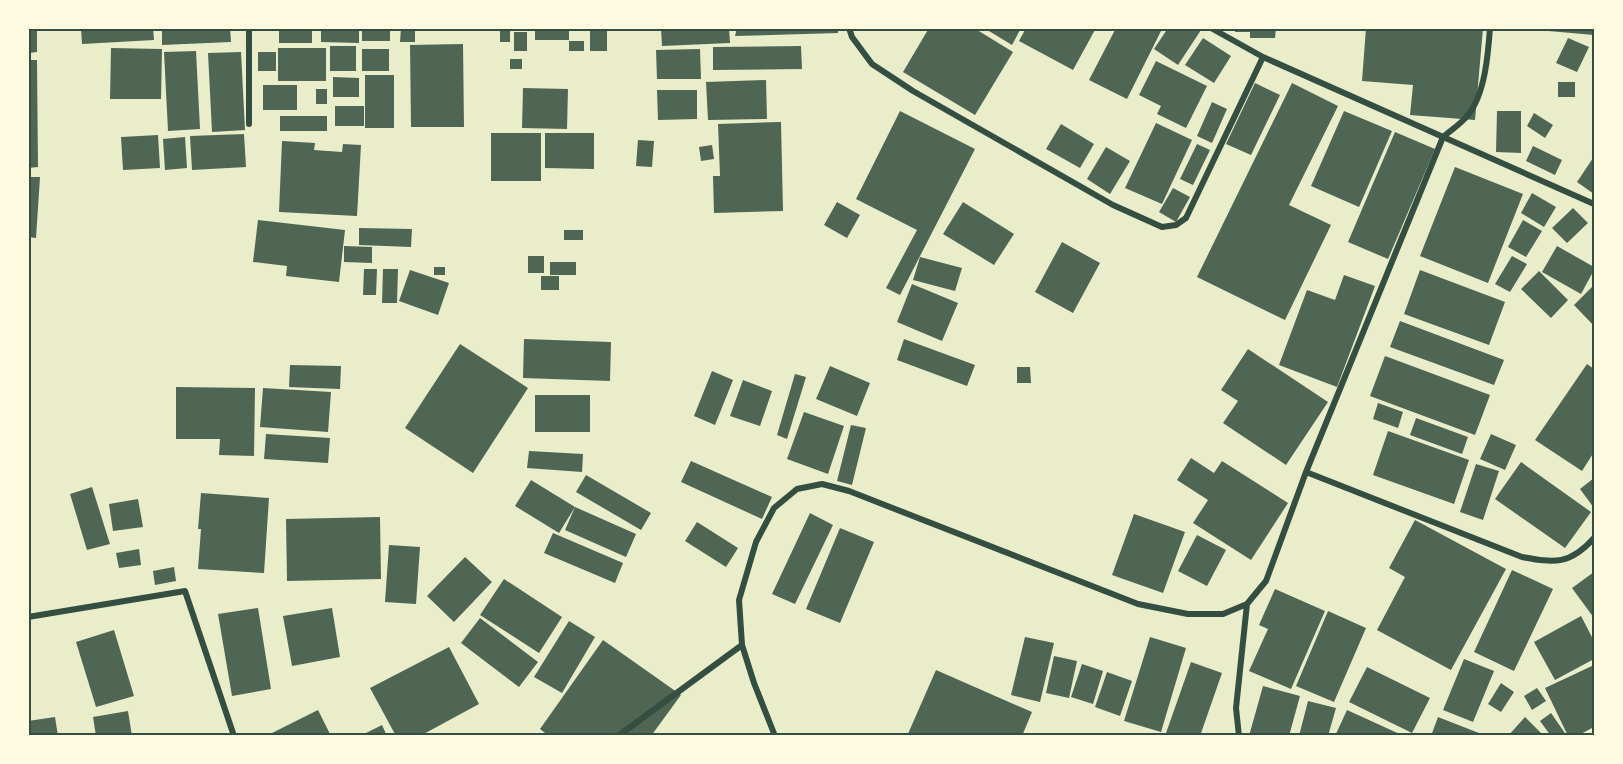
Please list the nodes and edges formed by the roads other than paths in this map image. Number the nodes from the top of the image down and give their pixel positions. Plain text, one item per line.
1 (249, 28) edge
2 (849, 28) edge
3 (1211, 28) edge
4 (1490, 28) edge
5 (1263, 57) junction
6 (249, 124) dead end
7 (1443, 137) junction
8 (1594, 204) edge
9 (1305, 472) junction
10 (1594, 538) edge
11 (1247, 604) junction
12 (28, 617) edge
13 (742, 645) junction
14 (234, 735) edge
15 (618, 735) edge
16 (775, 735) edge
17 (1239, 735) edge

1 - 6 street
2 - 5 street
3 - 5 street
4 - 7 street
5 - 7 street
7 - 8 street
7 - 9 street
9 - 10 street
9 - 11 street
11 - 13 street
11 - 17 street
12 - 14 street
13 - 15 street
13 - 16 street

